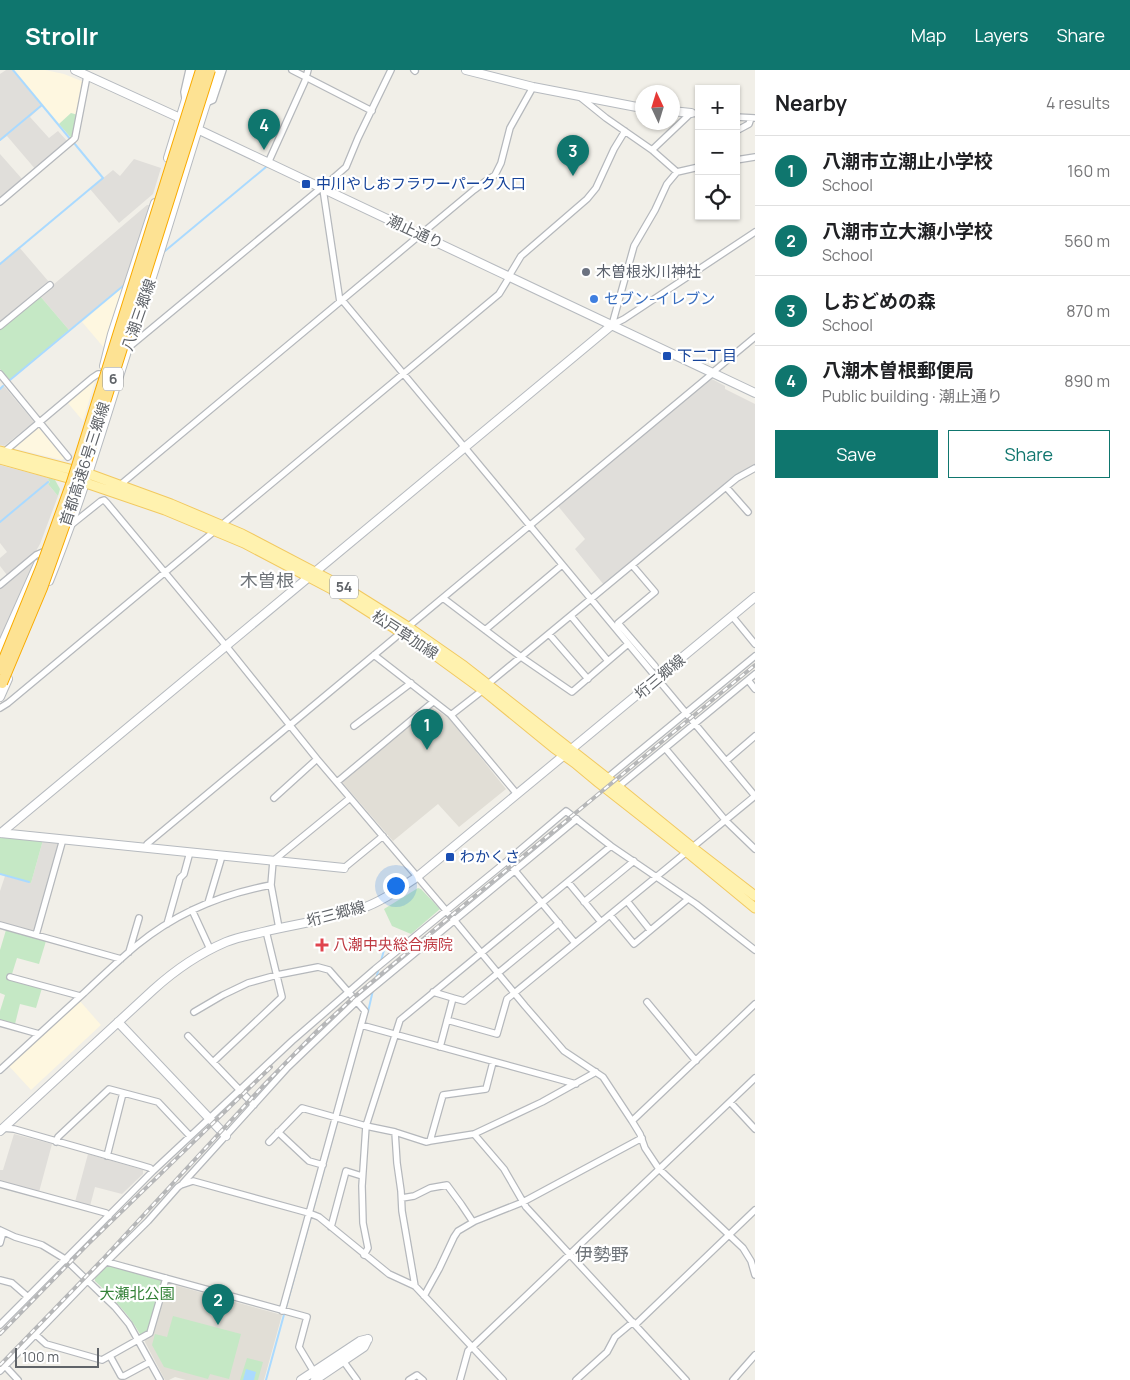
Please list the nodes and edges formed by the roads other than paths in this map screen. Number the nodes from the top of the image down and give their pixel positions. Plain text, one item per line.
1 (75, 70) edge
2 (189, 70) edge
3 (195, 70) edge
4 (201, 70) edge
5 (210, 70) edge
6 (217, 70) edge
7 (223, 70) edge
8 (292, 70) edge
9 (308, 70) edge
10 (391, 70) edge
11 (466, 70) edge
12 (90, 74) edge
13 (306, 78) junction
14 (533, 86) junction
15 (578, 96) junction
16 (185, 103) junction
17 (206, 103) junction
18 (635, 107) edge
19 (372, 111) junction
20 (680, 112) edge
21 (695, 114) edge
22 (740, 117) edge
23 (180, 118) junction
24 (753, 118) edge
25 (197, 129) junction
26 (738, 130) edge
27 (625, 131) junction
28 (652, 150) junction
29 (755, 157) edge
30 (740, 159) edge
31 (268, 162) junction
32 (695, 168) edge
33 (678, 172) junction
34 (322, 188) junction
35 (0, 202) edge
36 (755, 232) edge
37 (421, 234) junction
38 (509, 276) junction
39 (50, 285) dead end
40 (341, 301) junction
41 (612, 325) junction
42 (0, 326) edge
43 (755, 337) edge
44 (128, 348) junction
45 (102, 371) junction
46 (713, 372) junction
47 (120, 373) junction
48 (404, 373) junction
49 (0, 374) edge
50 (755, 393) edge
51 (40, 422) junction
52 (465, 448) junction
53 (1, 454) edge
54 (68, 456) dead end
55 (755, 468) edge
56 (79, 476) junction
57 (120, 485) junction
58 (726, 487) junction
59 (748, 512) dead end
60 (71, 525) junction
61 (530, 526) junction
62 (218, 528) junction
63 (43, 552) junction
64 (60, 556) junction
65 (562, 565) junction
66 (632, 565) junction
67 (164, 573) junction
68 (313, 574) junction
69 (0, 584) edge
70 (755, 597) edge
71 (443, 598) junction
72 (590, 600) junction
73 (571, 616) junction
74 (732, 616) junction
75 (616, 625) junction
76 (405, 630) junction
77 (485, 630) junction
78 (549, 634) junction
79 (628, 644) junction
80 (755, 644) edge
81 (226, 647) junction
82 (0, 649) edge
83 (374, 655) junction
84 (755, 656) edge
85 (521, 657) junction
86 (608, 661) junction
87 (655, 666) dead end
88 (0, 668) edge
89 (755, 674) edge
90 (588, 679) junction
91 (657, 679) junction
92 (748, 680) junction
93 (2, 683) dead end
94 (410, 684) junction
95 (485, 687) junction
96 (755, 689) edge
97 (0, 697) edge
98 (433, 702) junction
99 (0, 708) edge
100 (685, 713) junction
101 (451, 715) junction
102 (694, 723) junction
103 (289, 726) junction
104 (354, 726) dead end
105 (755, 736) edge
106 (665, 748) junction
107 (568, 753) junction
108 (317, 759) junction
109 (726, 761) junction
110 (607, 778) junction
111 (337, 782) junction
112 (618, 787) junction
113 (517, 794) junction
114 (755, 796) edge
115 (274, 798) dead end
116 (350, 798) junction
117 (578, 819) junction
118 (726, 821) junction
119 (0, 833) edge
120 (383, 836) junction
121 (63, 839) junction
122 (611, 846) junction
123 (146, 848) junction
124 (755, 849) edge
125 (690, 850) junction
126 (190, 852) junction
127 (222, 856) junction
128 (273, 861) junction
129 (508, 861) junction
130 (634, 862) junction
131 (344, 868) joint
132 (516, 871) junction
133 (417, 877) junction
134 (656, 877) junction
135 (568, 882) junction
136 (271, 885) junction
137 (755, 896) edge
138 (688, 899) junction
139 (627, 901) junction
140 (584, 902) junction
141 (208, 903) junction
142 (542, 903) junction
143 (755, 908) edge
144 (192, 910) junction
145 (446, 910) junction
146 (610, 915) junction
147 (138, 918) dead end
148 (455, 921) junction
149 (601, 922) junction
150 (559, 923) junction
151 (167, 924) junction
152 (0, 925) edge
153 (279, 928) junction
154 (650, 930) junction
155 (266, 931) junction
156 (36, 935) junction
157 (576, 944) junction
158 (210, 949) junction
159 (755, 950) edge
160 (129, 952) junction
161 (482, 953) junction
162 (121, 959) junction
163 (498, 973) junction
164 (277, 975) junction
165 (10, 976) dead end
166 (348, 991) junction
167 (433, 992) junction
168 (515, 992) junction
169 (80, 996) junction
170 (453, 998) junction
171 (357, 1001) junction
172 (647, 1002) dead end
173 (755, 1004) edge
174 (194, 1012) dead end
175 (448, 1020) junction
176 (118, 1022) junction
177 (0, 1023) edge
178 (364, 1026) junction
179 (39, 1034) junction
180 (395, 1035) junction
181 (188, 1036) dead end
182 (440, 1047) junction
183 (696, 1061) junction
184 (213, 1062) junction
185 (493, 1062) junction
186 (0, 1070) edge
187 (596, 1072) junction
188 (755, 1078) edge
189 (576, 1084) junction
190 (239, 1090) junction
191 (123, 1093) junction
192 (730, 1102) junction
193 (254, 1105) junction
194 (338, 1118) junction
195 (209, 1119) junction
196 (632, 1121) junction
197 (366, 1126) junction
198 (1, 1129) edge
199 (755, 1130) edge
200 (278, 1132) junction
201 (395, 1132) junction
202 (474, 1134) junction
203 (190, 1136) junction
204 (226, 1136) junction
205 (642, 1138) junction
206 (430, 1141) junction
207 (56, 1142) junction
208 (269, 1142) dead end
209 (107, 1156) junction
210 (323, 1165) junction
211 (659, 1169) junction
212 (153, 1171) junction
213 (362, 1176) junction
214 (0, 1184) edge
215 (181, 1185) junction
216 (402, 1198) junction
217 (524, 1202) junction
218 (755, 1210) edge
219 (312, 1214) junction
220 (109, 1216) junction
221 (473, 1222) junction
222 (331, 1227) junction
223 (1, 1231) edge
224 (729, 1235) junction
225 (0, 1243) edge
226 (570, 1254) junction
227 (364, 1255) junction
228 (66, 1259) junction
229 (107, 1262) junction
230 (755, 1275) edge
231 (166, 1278) junction
232 (0, 1280) edge
233 (88, 1280) junction
234 (414, 1286) junction
235 (424, 1296) junction
236 (28, 1297) junction
237 (285, 1312) junction
238 (634, 1323) junction
239 (0, 1325) edge
240 (36, 1335) junction
241 (138, 1340) junction
242 (472, 1347) junction
243 (755, 1355) edge
244 (110, 1356) junction
245 (150, 1362) junction
246 (344, 1362) junction
247 (2, 1369) edge
248 (315, 1376) edge
249 (18, 1380) edge
250 (160, 1380) edge
251 (300, 1380) edge
252 (357, 1380) edge
253 (409, 1380) edge
254 (423, 1380) edge
255 (460, 1380) edge
256 (503, 1380) edge
257 (576, 1380) edge
258 (686, 1380) edge
259 (733, 1380) edge

1 - 12 street, 潮止通り
2 - 16 street
3 - 16 street, 八潮三郷線
4 - 88 highway, 首都高速6号三郷線 / 6, bridge
5 - 93 highway, 首都高速6号三郷線 / 6, bridge
6 - 17 street, 八潮三郷線
7 - 17 street
8 - 13 street
9 - 13 street
10 - 19 street
11 - 14 street
12 - 23 street, 潮止通り
12 - 35 street
13 - 19 street
13 - 31 street
14 - 15 street
14 - 37 street
15 - 18 street
15 - 27 street
16 - 23 street, 八潮三郷線
17 - 25 street, 八潮三郷線
19 - 34 street
20 - 21 street
21 - 28 street
22 - 24 street
23 - 25 street, 潮止通り
23 - 45 street, 八潮三郷線
24 - 26 street
25 - 31 street, 潮止通り
25 - 44 street, 八潮三郷線
27 - 28 street
27 - 38 street
28 - 33 street
29 - 30 street
31 - 34 street, 潮止通り
32 - 33 street
33 - 41 street
34 - 37 street, 潮止通り
34 - 40 street
34 - 44 street
36 - 41 street
37 - 38 street, 潮止通り
37 - 40 street
38 - 41 street, 潮止通り
38 - 48 street
39 - 42 street
40 - 48 street
40 - 57 street
41 - 46 street, 潮止通り
41 - 52 street
43 - 46 street
44 - 47 street, 八潮三郷線
45 - 47 street
45 - 51 street
45 - 56 street, 八潮三郷線
46 - 50 street, 潮止通り
46 - 61 street
47 - 56 street, 八潮三郷線
48 - 52 street
48 - 62 street
49 - 51 street
51 - 53 street
51 - 54 street
52 - 61 street
52 - 68 street
53 - 56 main road, 松戸草加線 / 54
55 - 58 street
56 - 57 main road, 松戸草加線 / 54
56 - 60 street, 八潮三郷線
56 - 62 main road, 松戸草加線 / 54
56 - 63 street, 八潮三郷線
57 - 62 main road, 松戸草加線 / 54
58 - 59 street
58 - 66 street
60 - 64 street, 八潮三郷線
60 - 67 street
61 - 65 street
61 - 71 street
62 - 67 street
62 - 68 main road, 松戸草加線 / 54
63 - 64 street
63 - 69 street
63 - 82 street, 八潮三郷線
64 - 97 street, 八潮三郷線
65 - 72 street
65 - 77 street
66 - 72 street
66 - 75 street
67 - 81 street
67 - 99 street
68 - 76 main road, 松戸草加線 / 54
68 - 81 street
70 - 74 street, 垳三郷線
71 - 76 street
71 - 77 street
72 - 73 street
72 - 75 street
73 - 78 street
73 - 86 street
74 - 80 street
74 - 91 street, 垳三郷線
75 - 79 street
75 - 87 street
76 - 83 street
76 - 95 main road, 松戸草加線 / 54
77 - 85 street
78 - 85 street
78 - 90 street
79 - 86 street
79 - 91 street
81 - 103 street
81 - 119 street
83 - 94 street
83 - 103 street
84 - 100 street
85 - 90 street
85 - 95 street
86 - 90 street
89 - 92 street
91 - 100 street
91 - 107 street, 垳三郷線
92 - 96 street
92 - 102 street
94 - 98 street
94 - 104 street
95 - 101 street
95 - 107 main road, 松戸草加線 / 54
98 - 101 street
98 - 111 street
100 - 102 street
100 - 110 street
101 - 113 street
102 - 106 street
102 - 109 street
103 - 108 street
103 - 123 street
105 - 109 street
106 - 112 street
106 - 118 street
107 - 110 main road, 松戸草加線 / 54
107 - 113 street, 垳三郷線
107 - 125 main road, 松戸草加線 / 54
108 - 111 street
108 - 115 street
109 - 114 street
110 - 112 main road, 松戸草加線 / 54
111 - 116 street
112 - 125 main road, 松戸草加線 / 54
113 - 133 street, 垳三郷線
114 - 118 street
116 - 120 street
116 - 128 street
117 - 122 street
117 - 129 street
117 - 132 street
118 - 124 street
118 - 125 street
119 - 121 street
120 - 131 street
120 - 133 street
121 - 123 street
121 - 156 street
122 - 130 street
122 - 135 street
123 - 126 street
125 - 134 street
125 - 137 main road, 松戸草加線 / 54
125 - 143 main road, 松戸草加線 / 54
126 - 127 street
126 - 151 street
127 - 128 street
127 - 141 street
128 - 131 street
128 - 136 street
129 - 132 street
129 - 145 street
130 - 134 street
130 - 140 street
132 - 142 street
132 - 148 street
133 - 145 street
133 - 153 street, 垳三郷線
134 - 138 street
134 - 139 street
135 - 140 street
135 - 142 street
136 - 141 street
136 - 153 street
138 - 154 street
138 - 159 street
139 - 146 street
139 - 154 street
140 - 149 street
141 - 144 street
142 - 150 street
142 - 161 street
144 - 151 street
144 - 158 street
145 - 148 street
145 - 166 street
146 - 149 street
146 - 154 street
147 - 160 street
148 - 161 street
148 - 171 street
149 - 157 street
150 - 157 street
150 - 163 street
151 - 160 street
152 - 156 street
153 - 155 street, 垳三郷線
155 - 158 street, 垳三郷線
155 - 164 street
156 - 162 street
157 - 168 street
158 - 176 street, 垳三郷線
160 - 162 street
161 - 163 street
161 - 167 street
162 - 169 street
163 - 168 street
163 - 170 street
164 - 166 street
164 - 174 street
164 - 184 street
165 - 169 street
166 - 171 street
166 - 190 street
167 - 170 street
167 - 180 street
168 - 175 street
168 - 187 street
169 - 179 street
170 - 175 street
171 - 178 street
171 - 193 street
172 - 183 street
173 - 183 street
175 - 182 street
176 - 195 street
176 - 198 street, 垳三郷線
177 - 179 street
178 - 180 street
178 - 194 street
179 - 186 street
180 - 182 street
180 - 197 street
181 - 184 street
182 - 185 street
183 - 196 street
184 - 190 street
185 - 189 street
185 - 206 street
187 - 189 street
187 - 196 street
188 - 192 street
189 - 202 street
190 - 193 street
190 - 195 street
191 - 203 street
191 - 207 street
191 - 209 street
192 - 199 street
192 - 211 street
193 - 204 street
194 - 197 street
194 - 200 street
194 - 210 street
195 - 203 street
195 - 204 street
196 - 205 street
197 - 201 street
197 - 213 street
198 - 207 street
200 - 208 street
200 - 210 street
201 - 206 street
201 - 216 street
202 - 206 street
202 - 217 street
203 - 212 street
204 - 215 street
205 - 211 street
205 - 217 street
207 - 209 street
209 - 212 street
210 - 219 street
211 - 224 street
211 - 226 street
212 - 220 street
213 - 222 street
213 - 227 street
214 - 220 street
215 - 219 street
215 - 229 street
216 - 221 street
216 - 234 street
217 - 221 street
217 - 226 street
218 - 224 street
219 - 222 street
219 - 237 street
220 - 228 street
221 - 235 street
222 - 227 street
223 - 225 street
223 - 228 street
224 - 230 street
224 - 238 street
226 - 238 street
226 - 242 street
227 - 234 street
228 - 233 street
228 - 236 street
229 - 231 street
229 - 233 street
231 - 237 street
231 - 241 street
232 - 236 street
233 - 240 street
233 - 241 street
234 - 235 street
235 - 242 street
236 - 239 street
237 - 248 street
238 - 257 street
238 - 258 street
240 - 244 street
240 - 247 street
241 - 244 street
241 - 245 street
242 - 255 street
242 - 256 street
243 - 259 street
244 - 245 street
245 - 250 street
246 - 248 street
246 - 248 street
246 - 252 street
247 - 249 street
248 - 251 street
253 - 254 street

